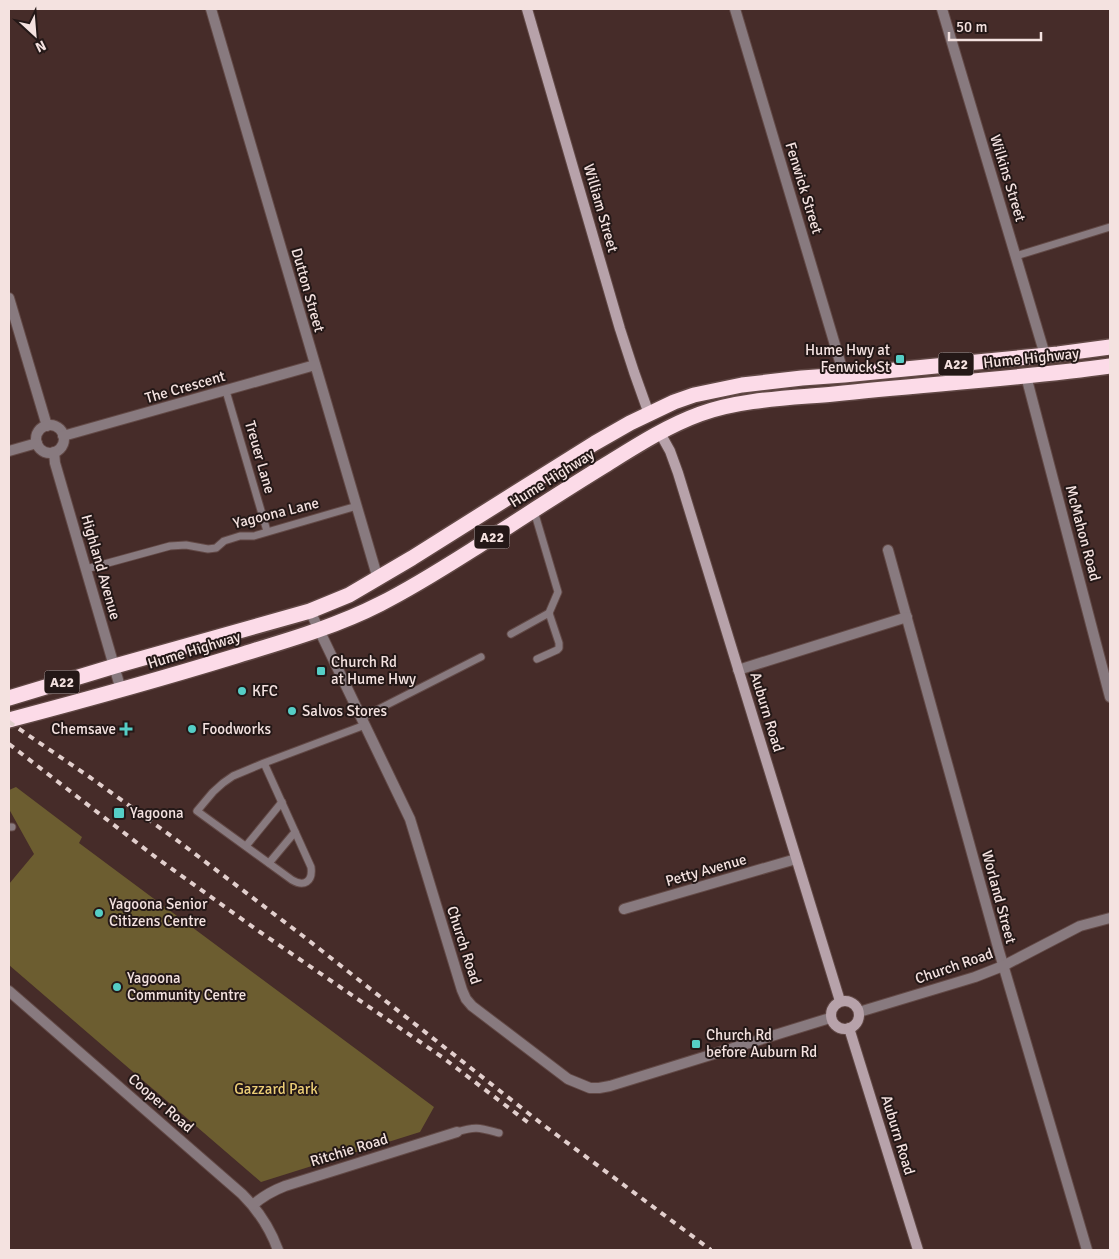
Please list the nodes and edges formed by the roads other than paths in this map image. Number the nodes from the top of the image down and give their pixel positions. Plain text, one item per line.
1 (211, 9) edge
2 (527, 9) edge
3 (735, 9) edge
4 (942, 9) edge
5 (1110, 227) edge
6 (1016, 256) junction
7 (9, 298) edge
8 (1110, 347) edge
9 (1046, 355) junction
10 (315, 365) junction
11 (1110, 366) edge
12 (844, 375) junction
13 (1026, 376) junction
14 (226, 391) junction
15 (649, 414) junction
16 (46, 426) junction
17 (660, 433) junction
18 (63, 436) junction
19 (37, 443) junction
20 (9, 451) edge
21 (54, 452) junction
22 (357, 506) junction
23 (534, 510) junction
24 (267, 532) junction
25 (888, 550) dead end
26 (86, 568) junction
27 (378, 579) junction
28 (310, 612) junction
29 (549, 613) junction
30 (907, 617) junction
31 (319, 631) junction
32 (511, 634) dead end
33 (481, 657) dead end
34 (537, 659) dead end
35 (114, 666) junction
36 (738, 670) junction
37 (122, 690) junction
38 (1110, 697) edge
39 (9, 698) edge
40 (13, 719) edge
41 (363, 722) junction
42 (264, 763) junction
43 (282, 802) junction
44 (295, 832) junction
45 (246, 846) junction
46 (796, 859) junction
47 (269, 863) junction
48 (624, 909) dead end
49 (1110, 918) edge
50 (1003, 966) junction
51 (9, 991) edge
52 (840, 1001) junction
53 (859, 1012) junction
54 (830, 1018) junction
55 (849, 1028) junction
56 (457, 1132) joint
57 (499, 1133) dead end
58 (253, 1205) junction
59 (278, 1250) edge
60 (918, 1250) edge
61 (1087, 1250) edge

1 - 10 street, Dutton Street
2 - 15 main road, William Street
3 - 12 street, Fenwick Street
4 - 6 street, Wilkins Street
5 - 6 lane
6 - 9 street, Wilkins Street
7 - 16 street
8 - 9 highway, Hume Highway / A22
9 - 12 highway, Hume Highway / A22
10 - 14 street, The Crescent
10 - 22 street, Dutton Street
11 - 13 highway, Hume Highway / A22
12 - 15 highway, Hume Highway / A22
13 - 17 highway, Hume Highway / A22
13 - 38 street, McMahon Road
14 - 18 street, The Crescent
14 - 24 lane, Treuer Lane
15 - 17 highway
15 - 27 highway, Hume Highway / A22
16 - 18 street
16 - 19 street
17 - 23 highway, Hume Highway / A22
17 - 36 main road, Auburn Road
18 - 21 street
19 - 20 street
19 - 21 street
21 - 26 street, Highland Avenue
22 - 24 lane, Yagoona Lane
22 - 27 street, Dutton Street
23 - 29 lane
23 - 31 highway, Hume Highway / A22
24 - 26 lane, Yagoona Lane
25 - 30 street, Worland Street
26 - 35 street, Highland Avenue
27 - 28 highway, Hume Highway / A22
28 - 31 street, Church Road
28 - 35 highway, Hume Highway / A22
29 - 32 lane
29 - 34 lane
30 - 36 street
30 - 50 street, Worland Street
31 - 37 highway, Hume Highway / A22
31 - 41 street, Church Road
33 - 41 lane
35 - 37 street, Highland Avenue
35 - 39 highway, Hume Highway / A22
36 - 46 main road, Auburn Road
37 - 40 highway, Hume Highway / A22
41 - 42 lane
41 - 54 street, Church Road
42 - 43 lane
42 - 45 lane
43 - 44 lane
43 - 45 lane
44 - 47 lane
44 - 47 lane
45 - 47 lane
46 - 48 street, Petty Avenue
46 - 52 main road, Auburn Road
49 - 50 street, Church Road
50 - 53 street, Church Road
50 - 61 street, Worland Street
51 - 58 street, Cooper Road
52 - 53 main road
52 - 54 main road
53 - 55 main road
54 - 55 main road
55 - 60 main road, Auburn Road
56 - 57 lane
56 - 58 street, Ritchie Road
58 - 59 street, Cooper Road

